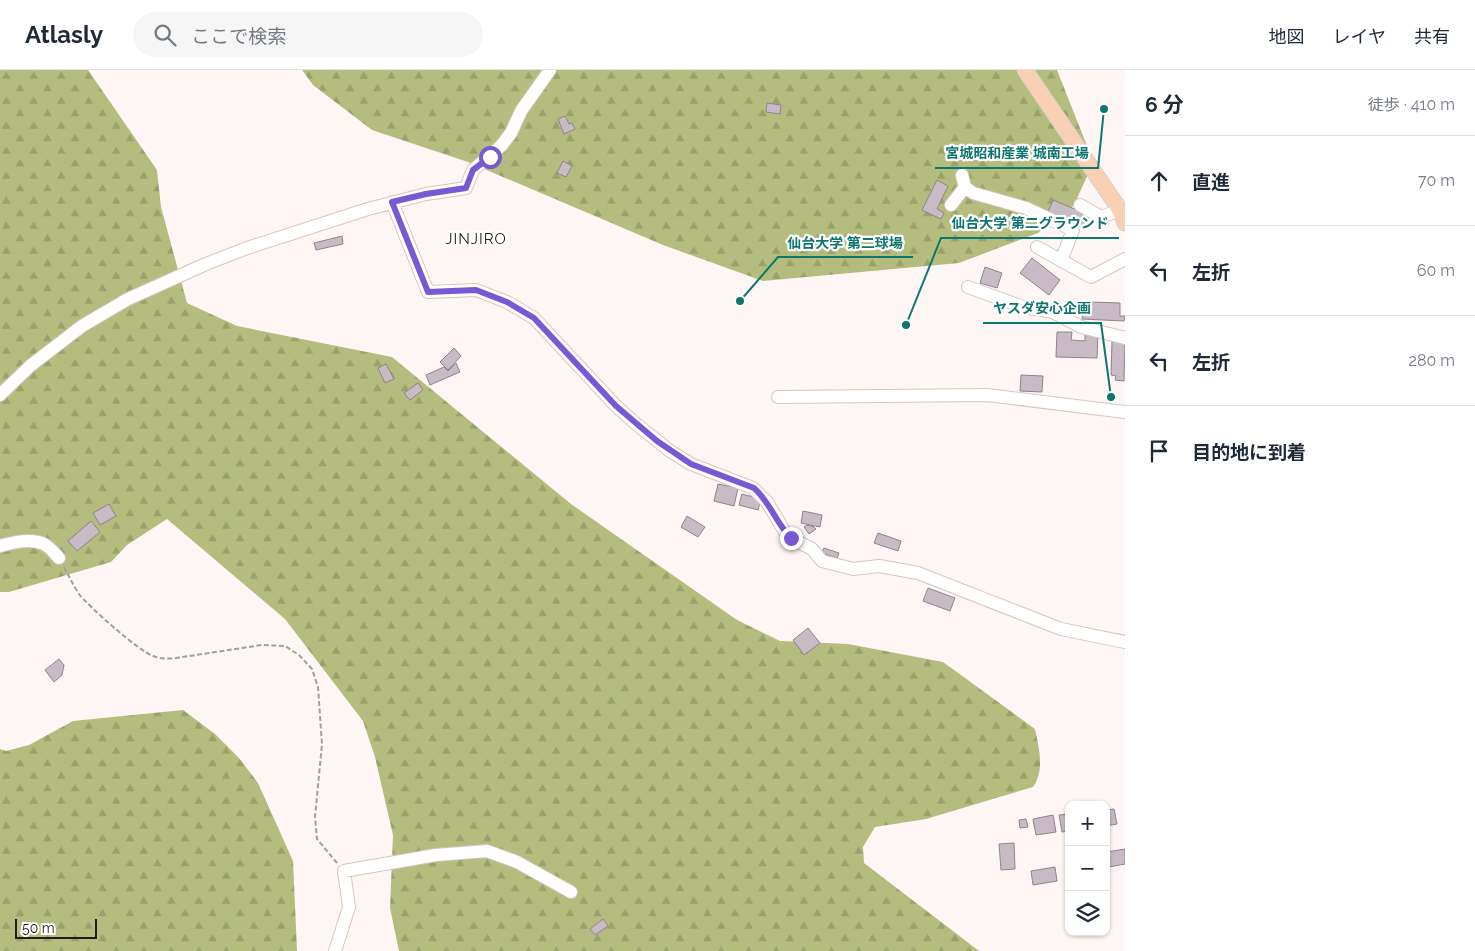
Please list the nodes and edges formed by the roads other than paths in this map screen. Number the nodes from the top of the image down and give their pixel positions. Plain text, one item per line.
1 (550, 70) edge
2 (1025, 70) edge
3 (392, 202) junction
4 (951, 205) dead end
5 (1080, 205) dead end
6 (1123, 216) edge
7 (1037, 247) dead end
8 (1125, 259) edge
9 (1061, 261) junction
10 (968, 287) dead end
11 (1125, 338) edge
12 (0, 395) edge
13 (778, 397) dead end
14 (1125, 412) edge
15 (0, 546) edge
16 (59, 558) road end
17 (1125, 642) edge
18 (570, 892) dead end
19 (335, 951) edge

1 - 3 street
2 - 6 main road
3 - 12 street
3 - 17 street
4 - 9 street
5 - 6 street
7 - 9 street
8 - 9 street
10 - 11 street
13 - 14 street
15 - 16 street
18 - 19 street

